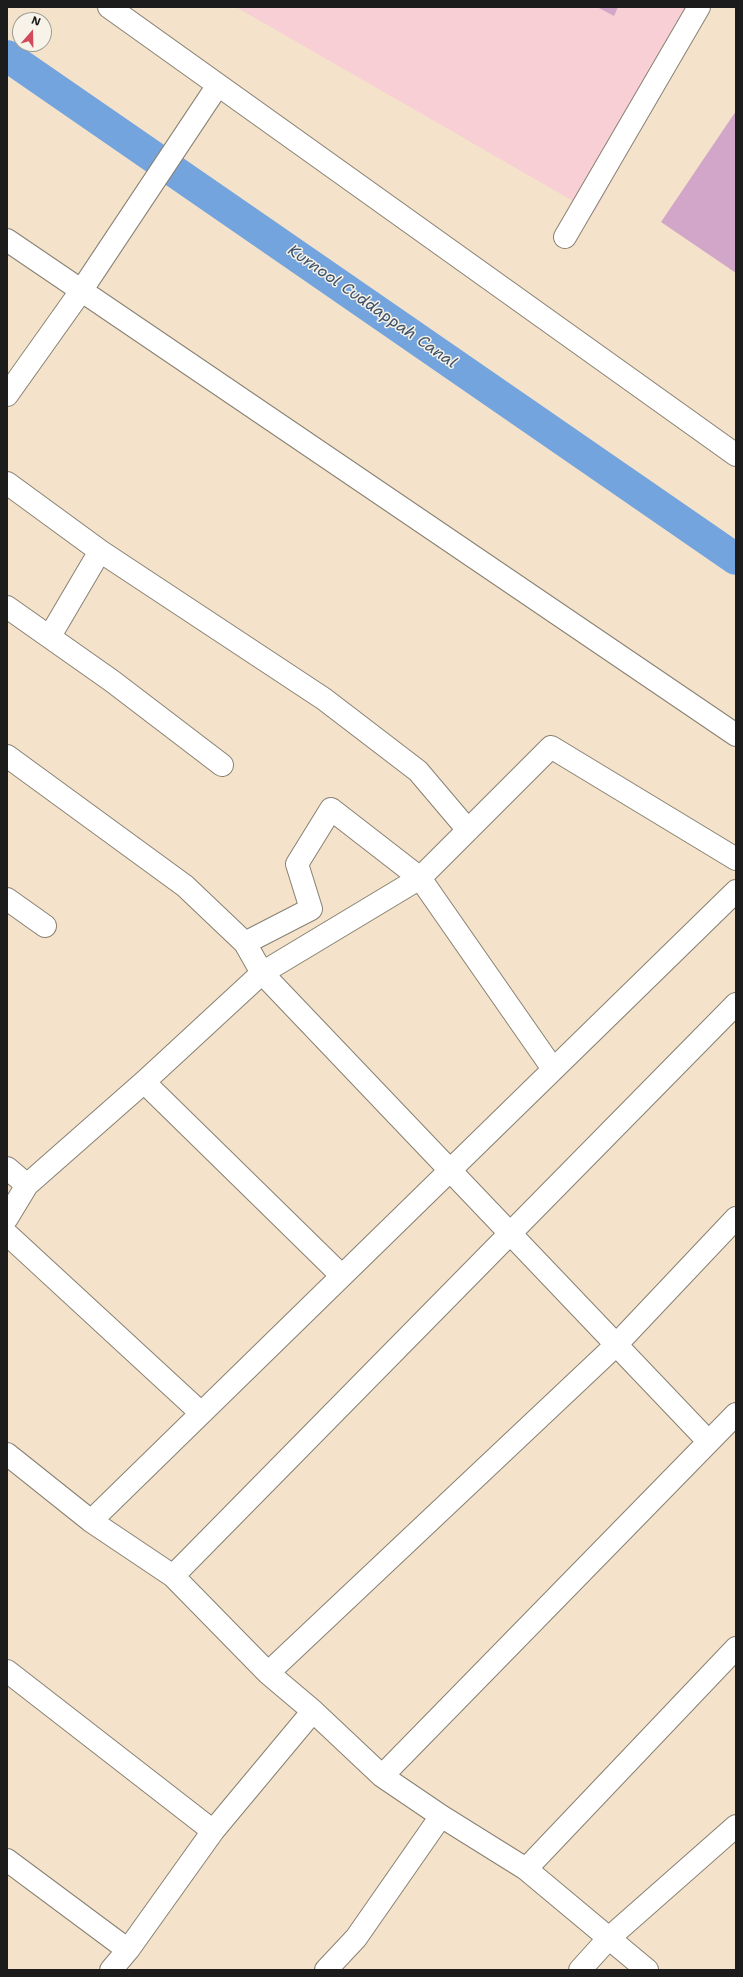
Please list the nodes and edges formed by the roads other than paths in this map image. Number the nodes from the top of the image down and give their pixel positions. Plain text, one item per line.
1 (109, 7) edge
2 (698, 7) edge
3 (218, 84) junction
4 (565, 237) dead end
5 (7, 240) edge
6 (81, 290) junction
7 (7, 395) edge
8 (736, 455) edge
9 (7, 483) edge
10 (100, 551) junction
11 (7, 607) edge
12 (50, 636) junction
13 (736, 735) edge
14 (7, 756) edge
15 (222, 765) dead end
16 (468, 830) junction
17 (736, 859) edge
18 (420, 878) junction
19 (736, 891) edge
20 (7, 898) edge
21 (45, 926) dead end
22 (245, 943) junction
23 (262, 973) junction
24 (736, 1004) edge
25 (553, 1069) junction
26 (144, 1082) junction
27 (7, 1168) edge
28 (449, 1169) junction
29 (27, 1185) junction
30 (7, 1218) edge
31 (736, 1218) edge
32 (509, 1233) junction
33 (7, 1234) edge
34 (341, 1275) junction
35 (616, 1345) junction
36 (200, 1412) junction
37 (736, 1414) edge
38 (708, 1441) junction
39 (7, 1454) edge
40 (90, 1520) junction
41 (173, 1576) junction
42 (736, 1648) edge
43 (7, 1671) edge
44 (268, 1673) junction
45 (313, 1711) junction
46 (382, 1776) junction
47 (441, 1816) junction
48 (736, 1826) edge
49 (213, 1831) junction
50 (11, 1867) edge
51 (526, 1869) junction
52 (609, 1938) junction
53 (128, 1950) junction
54 (111, 1970) edge
55 (326, 1970) edge
56 (580, 1970) edge
57 (647, 1970) edge

1 - 3 street
2 - 4 street
3 - 6 street
3 - 8 street
5 - 6 street
6 - 7 street
6 - 13 street
9 - 10 street
10 - 12 street
10 - 16 street
11 - 12 street
12 - 15 street
14 - 22 street
16 - 17 street
16 - 18 street
18 - 22 street
18 - 23 street
18 - 25 street
19 - 25 street
20 - 21 street
22 - 23 street
23 - 26 street
23 - 28 street
24 - 32 street
25 - 28 street
26 - 29 street
26 - 34 street
27 - 29 street
28 - 32 street
28 - 34 street
29 - 30 street
31 - 35 street
32 - 35 street
32 - 41 street
33 - 36 street
34 - 36 street
35 - 38 street
35 - 44 street
36 - 40 street
37 - 38 street
38 - 46 street
39 - 40 street
40 - 41 street
41 - 44 street
42 - 51 street
43 - 49 street
44 - 45 street
45 - 46 street
45 - 49 street
46 - 47 street
47 - 51 street
47 - 55 street
48 - 52 street
49 - 53 street
50 - 53 street
51 - 52 street
52 - 56 street
52 - 57 street
53 - 54 street

